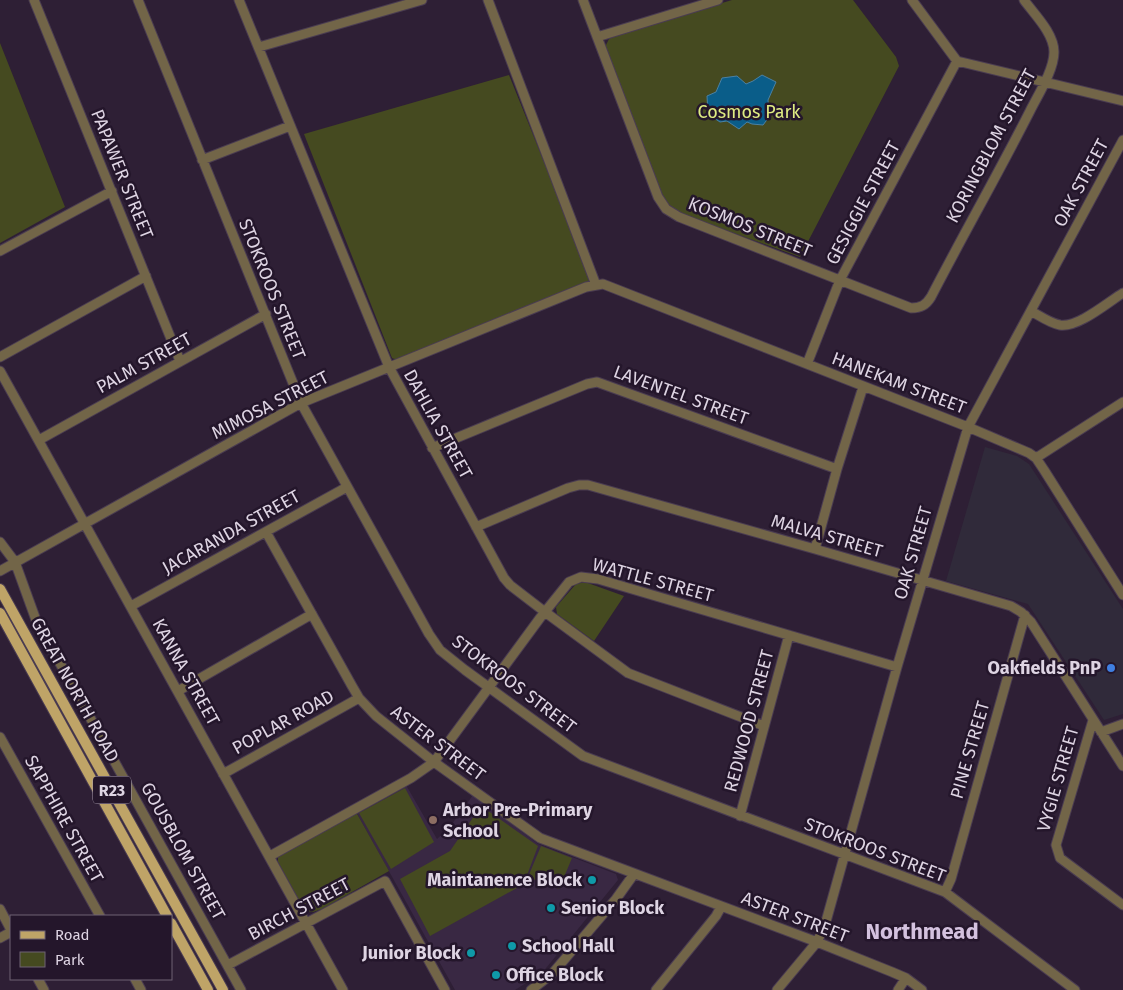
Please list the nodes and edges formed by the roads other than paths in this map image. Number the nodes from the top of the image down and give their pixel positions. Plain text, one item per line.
1 (34, 0) edge
2 (138, 0) edge
3 (239, 0) edge
4 (422, 0) edge
5 (488, 0) edge
6 (584, 0) edge
7 (718, 0) edge
8 (912, 0) edge
9 (1024, 0) edge
10 (597, 37) junction
11 (259, 47) junction
12 (957, 61) junction
13 (1044, 83) junction
14 (1123, 101) edge
15 (290, 126) junction
16 (1123, 140) edge
17 (202, 160) junction
18 (112, 191) junction
19 (0, 252) edge
20 (146, 276) junction
21 (840, 280) junction
22 (596, 284) junction
23 (1123, 293) edge
24 (922, 306) joint
25 (1031, 311) junction
26 (266, 314) junction
27 (0, 357) edge
28 (180, 361) junction
29 (807, 364) junction
30 (388, 367) junction
31 (0, 371) edge
32 (863, 387) junction
33 (1123, 402) edge
34 (301, 403) junction
35 (968, 427) junction
36 (39, 440) junction
37 (432, 448) junction
38 (1036, 458) junction
39 (837, 469) junction
40 (347, 487) junction
41 (85, 522) junction
42 (476, 527) junction
43 (266, 532) junction
44 (0, 542) edge
45 (815, 549) junction
46 (16, 562) junction
47 (0, 571) edge
48 (922, 580) junction
49 (0, 590) edge
50 (1122, 591) edge
51 (131, 606) junction
52 (545, 612) junction
53 (0, 613) edge
54 (312, 614) junction
55 (1025, 616) junction
56 (790, 636) junction
57 (897, 668) junction
58 (489, 688) junction
59 (178, 691) junction
60 (359, 698) junction
61 (1092, 720) junction
62 (1123, 724) edge
63 (764, 726) junction
64 (1101, 732) junction
65 (0, 737) edge
66 (434, 762) junction
67 (1123, 766) edge
68 (223, 774) junction
69 (740, 816) junction
70 (139, 839) junction
71 (128, 845) junction
72 (845, 855) junction
73 (270, 856) junction
74 (634, 874) junction
75 (945, 892) junction
76 (1123, 904) edge
77 (721, 907) junction
78 (0, 909) edge
79 (99, 915) edge
80 (166, 915) edge
81 (306, 924) junction
82 (172, 925) edge
83 (10, 929) edge
84 (817, 942) junction
85 (228, 965) junction
86 (906, 978) junction
87 (208, 990) edge
88 (223, 990) edge
89 (242, 990) edge
90 (343, 990) edge
91 (445, 990) edge
92 (531, 990) edge
93 (656, 990) edge
94 (777, 990) edge
95 (898, 990) edge
96 (922, 990) edge
97 (1075, 990) edge

1 - 18 street, PAPAWER STREET
2 - 17 street, STOKROOS STREET
3 - 11 street, DAHLIA STREET
4 - 11 street
5 - 22 street
6 - 10 street, KOSMOS STREET
7 - 10 street
8 - 12 street
9 - 13 street, KORINGBLOM STREET
10 - 21 street, KOSMOS STREET
11 - 15 street, DAHLIA STREET
12 - 13 street
12 - 21 street, GESIGGIE STREET
13 - 14 street
13 - 24 street, KORINGBLOM STREET
15 - 17 street
15 - 30 street, DAHLIA STREET
16 - 25 street, OAK STREET
17 - 26 street, STOKROOS STREET
18 - 19 street
18 - 20 street, PAPAWER STREET
20 - 27 street
20 - 28 street, PAPAWER STREET
21 - 24 street, KOSMOS STREET
21 - 29 street, GESIGGIE STREET
22 - 29 street, HANEKAM STREET
22 - 30 street, MIMOSA STREET
23 - 25 street
25 - 35 street, OAK STREET
26 - 28 street, PALM STREET
26 - 34 street, STOKROOS STREET
28 - 36 street, PALM STREET
29 - 32 street, HANEKAM STREET
30 - 34 street, MIMOSA STREET
30 - 37 street, DAHLIA STREET
31 - 36 street, KANNA STREET
32 - 35 street, HANEKAM STREET
32 - 39 street
33 - 38 street
34 - 40 street, STOKROOS STREET
34 - 41 street, MIMOSA STREET
35 - 38 street, HANEKAM STREET
35 - 48 street, OAK STREET
36 - 41 street, KANNA STREET
37 - 39 street, LAVENTEL STREET
37 - 42 street, DAHLIA STREET
38 - 50 street
39 - 45 street
40 - 43 street, JACARANDA STREET
40 - 58 street, STOKROOS STREET
41 - 46 street, MIMOSA STREET
41 - 51 street, KANNA STREET
42 - 45 street, MALVA STREET
42 - 52 street, DAHLIA STREET
43 - 51 street, JACARANDA STREET
43 - 54 street, ASTER STREET
44 - 46 street, GOUSBLOM STREET
45 - 48 street, MALVA STREET
46 - 47 street, MIMOSA STREET
46 - 85 street, GOUSBLOM STREET
48 - 55 street, MALVA STREET
48 - 57 street, OAK STREET
49 - 70 main road, GREAT NORTH ROAD / R23
51 - 59 street, KANNA STREET
52 - 56 street, WATTLE STREET
52 - 58 street, WATTLE STREET
52 - 63 street, DAHLIA STREET
53 - 71 main road, GREAT NORTH ROAD / R23
54 - 59 street
54 - 60 street, ASTER STREET
55 - 61 street, MALVA STREET
55 - 75 street, PINE STREET
56 - 57 street, WATTLE STREET
56 - 63 street, REDWOOD STREET
57 - 72 street, OAK STREET
58 - 66 street, WATTLE STREET
58 - 69 street, STOKROOS STREET
59 - 68 street, KANNA STREET
60 - 66 street, ASTER STREET
60 - 68 street, POPLAR ROAD
61 - 64 street, MALVA STREET
61 - 76 street, VYGIE STREET
62 - 64 street
63 - 69 street, REDWOOD STREET
64 - 67 street, MALVA STREET
65 - 79 street, SAPPHIRE STREET
66 - 73 street, WATTLE STREET
66 - 74 street, ASTER STREET
68 - 73 street, KANNA STREET
69 - 72 street, STOKROOS STREET
70 - 71 main road
70 - 88 main road, GREAT NORTH ROAD / R23
71 - 80 main road, GREAT NORTH ROAD / R23
72 - 75 street, STOKROOS STREET
72 - 84 street, OAK STREET
73 - 81 street, KANNA STREET
74 - 77 street, ASTER STREET
74 - 92 street
75 - 97 street, STOKROOS STREET
77 - 84 street, ASTER STREET
77 - 93 street
78 - 83 street
81 - 85 street, BIRCH STREET
81 - 90 street, KANNA STREET
81 - 91 street, BIRCH STREET
82 - 87 main road
84 - 86 street, ASTER STREET
84 - 94 street, OAK STREET
85 - 89 street, GOUSBLOM STREET
86 - 95 street
86 - 96 street, ASTER STREET

